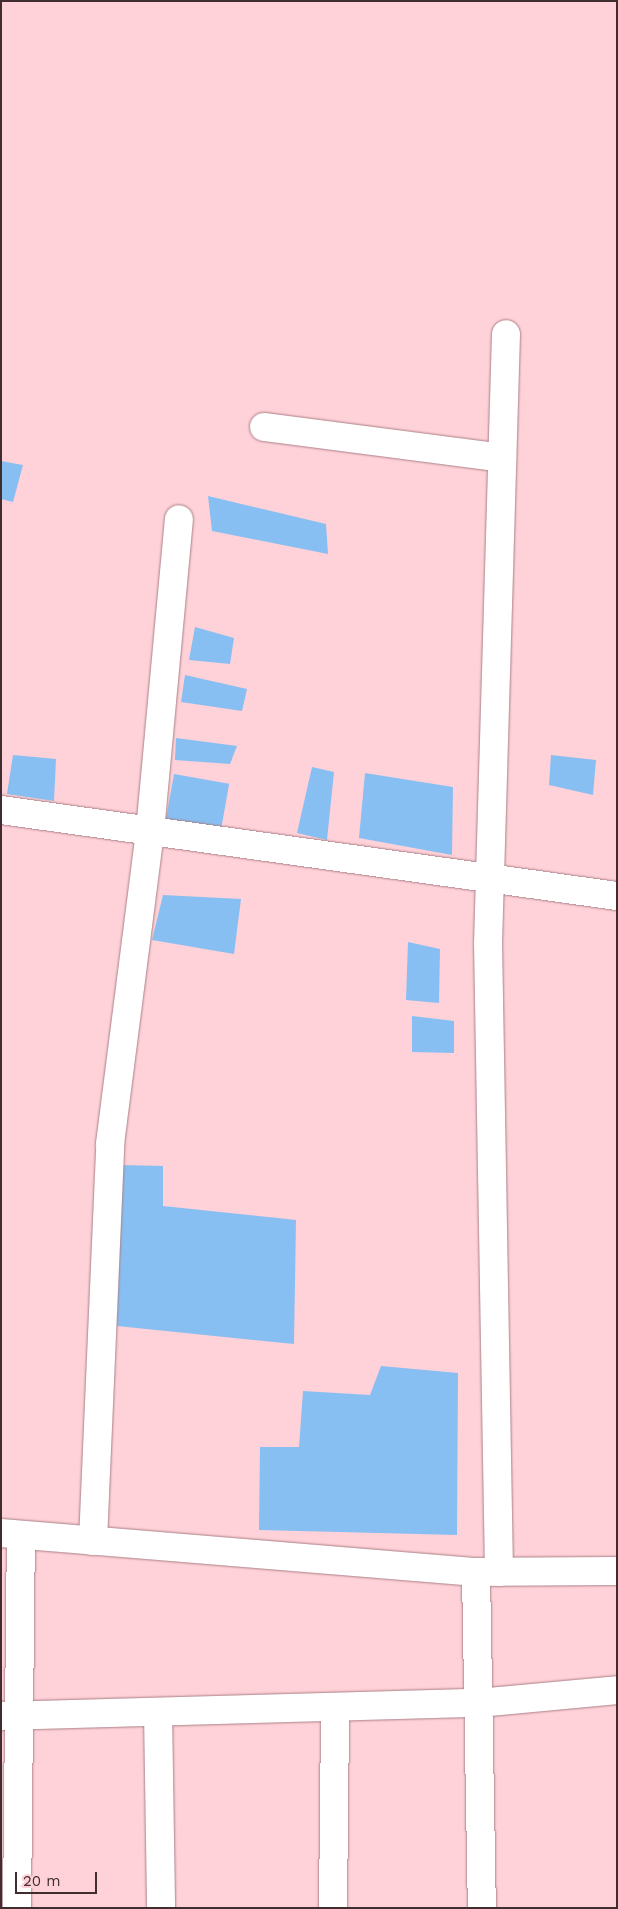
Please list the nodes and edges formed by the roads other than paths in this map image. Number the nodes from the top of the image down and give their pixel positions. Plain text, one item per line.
1 (506, 334) dead end
2 (264, 427) dead end
3 (502, 458) junction
4 (179, 519) dead end
5 (1, 810) edge
6 (150, 831) junction
7 (489, 881) junction
8 (617, 896) edge
9 (11, 1534) edge
10 (93, 1541) junction
11 (617, 1571) edge
12 (487, 1572) junction
13 (617, 1690) edge
14 (478, 1703) junction
15 (335, 1707) junction
16 (158, 1712) junction
17 (10, 1716) edge
18 (17, 1908) edge
19 (161, 1908) edge
20 (333, 1908) edge
21 (482, 1908) edge

1 - 3 street
2 - 3 street
3 - 7 street
4 - 6 street
5 - 6 street
6 - 7 street
6 - 10 street
7 - 8 street
7 - 12 street
9 - 10 street
9 - 17 street
10 - 12 street
11 - 12 street
12 - 14 street
13 - 14 street
14 - 15 street
14 - 21 street
15 - 16 street
15 - 20 street
16 - 17 street
16 - 19 street
17 - 18 street

